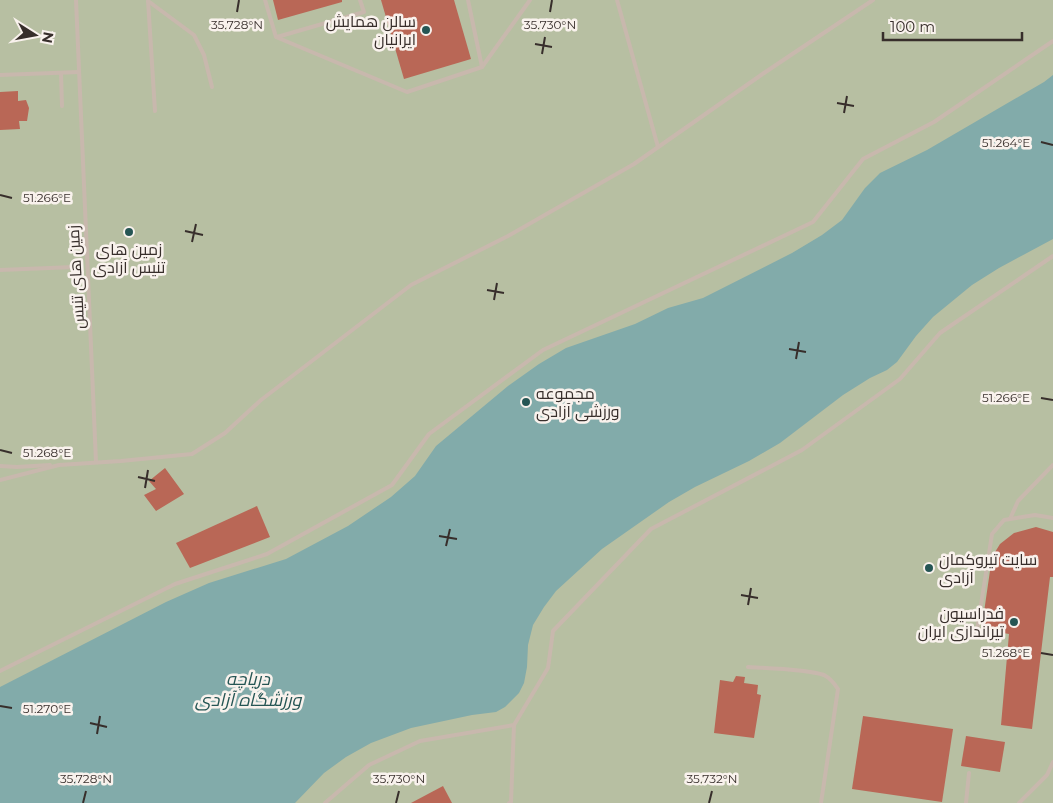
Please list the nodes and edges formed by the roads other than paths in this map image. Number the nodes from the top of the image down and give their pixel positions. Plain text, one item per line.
1 (76, 0) edge
2 (265, 0) edge
3 (360, 0) edge
4 (468, 0) edge
5 (530, 0) edge
6 (617, 0) edge
7 (873, 0) edge
8 (148, 1) edge
9 (276, 37) junction
10 (1053, 42) edge
11 (482, 67) junction
12 (79, 72) junction
13 (61, 73) junction
14 (0, 75) edge
15 (212, 87) dead end
16 (62, 106) dead end
17 (155, 112) dead end
18 (658, 147) junction
19 (1053, 256) edge
20 (74, 267) dead end
21 (0, 270) edge
22 (96, 462) junction
23 (59, 465) junction
24 (1053, 465) edge
25 (0, 466) edge
26 (0, 480) edge
27 (1053, 518) edge
28 (1010, 519) junction
29 (976, 637) dead end
30 (748, 667) dead end
31 (0, 671) edge
32 (514, 725) junction
33 (1053, 762) edge
34 (969, 773) dead end
35 (325, 803) edge
36 (509, 803) edge
37 (821, 803) edge
38 (966, 803) edge
39 (1019, 803) edge

1 - 12 lane, زمین های تنیس
2 - 9 lane
3 - 9 lane
4 - 11 lane
5 - 11 lane
6 - 18 lane
7 - 18 lane
8 - 15 lane
8 - 17 lane
9 - 11 lane
10 - 31 lane
12 - 13 lane
12 - 22 lane, زمین های تنیس
13 - 14 lane
13 - 16 lane
18 - 22 lane
19 - 32 lane
20 - 21 lane
22 - 23 lane
23 - 25 lane
23 - 26 lane
24 - 28 lane
27 - 28 lane
28 - 29 lane
30 - 37 lane
32 - 35 lane
32 - 36 lane
33 - 39 lane
34 - 38 lane

